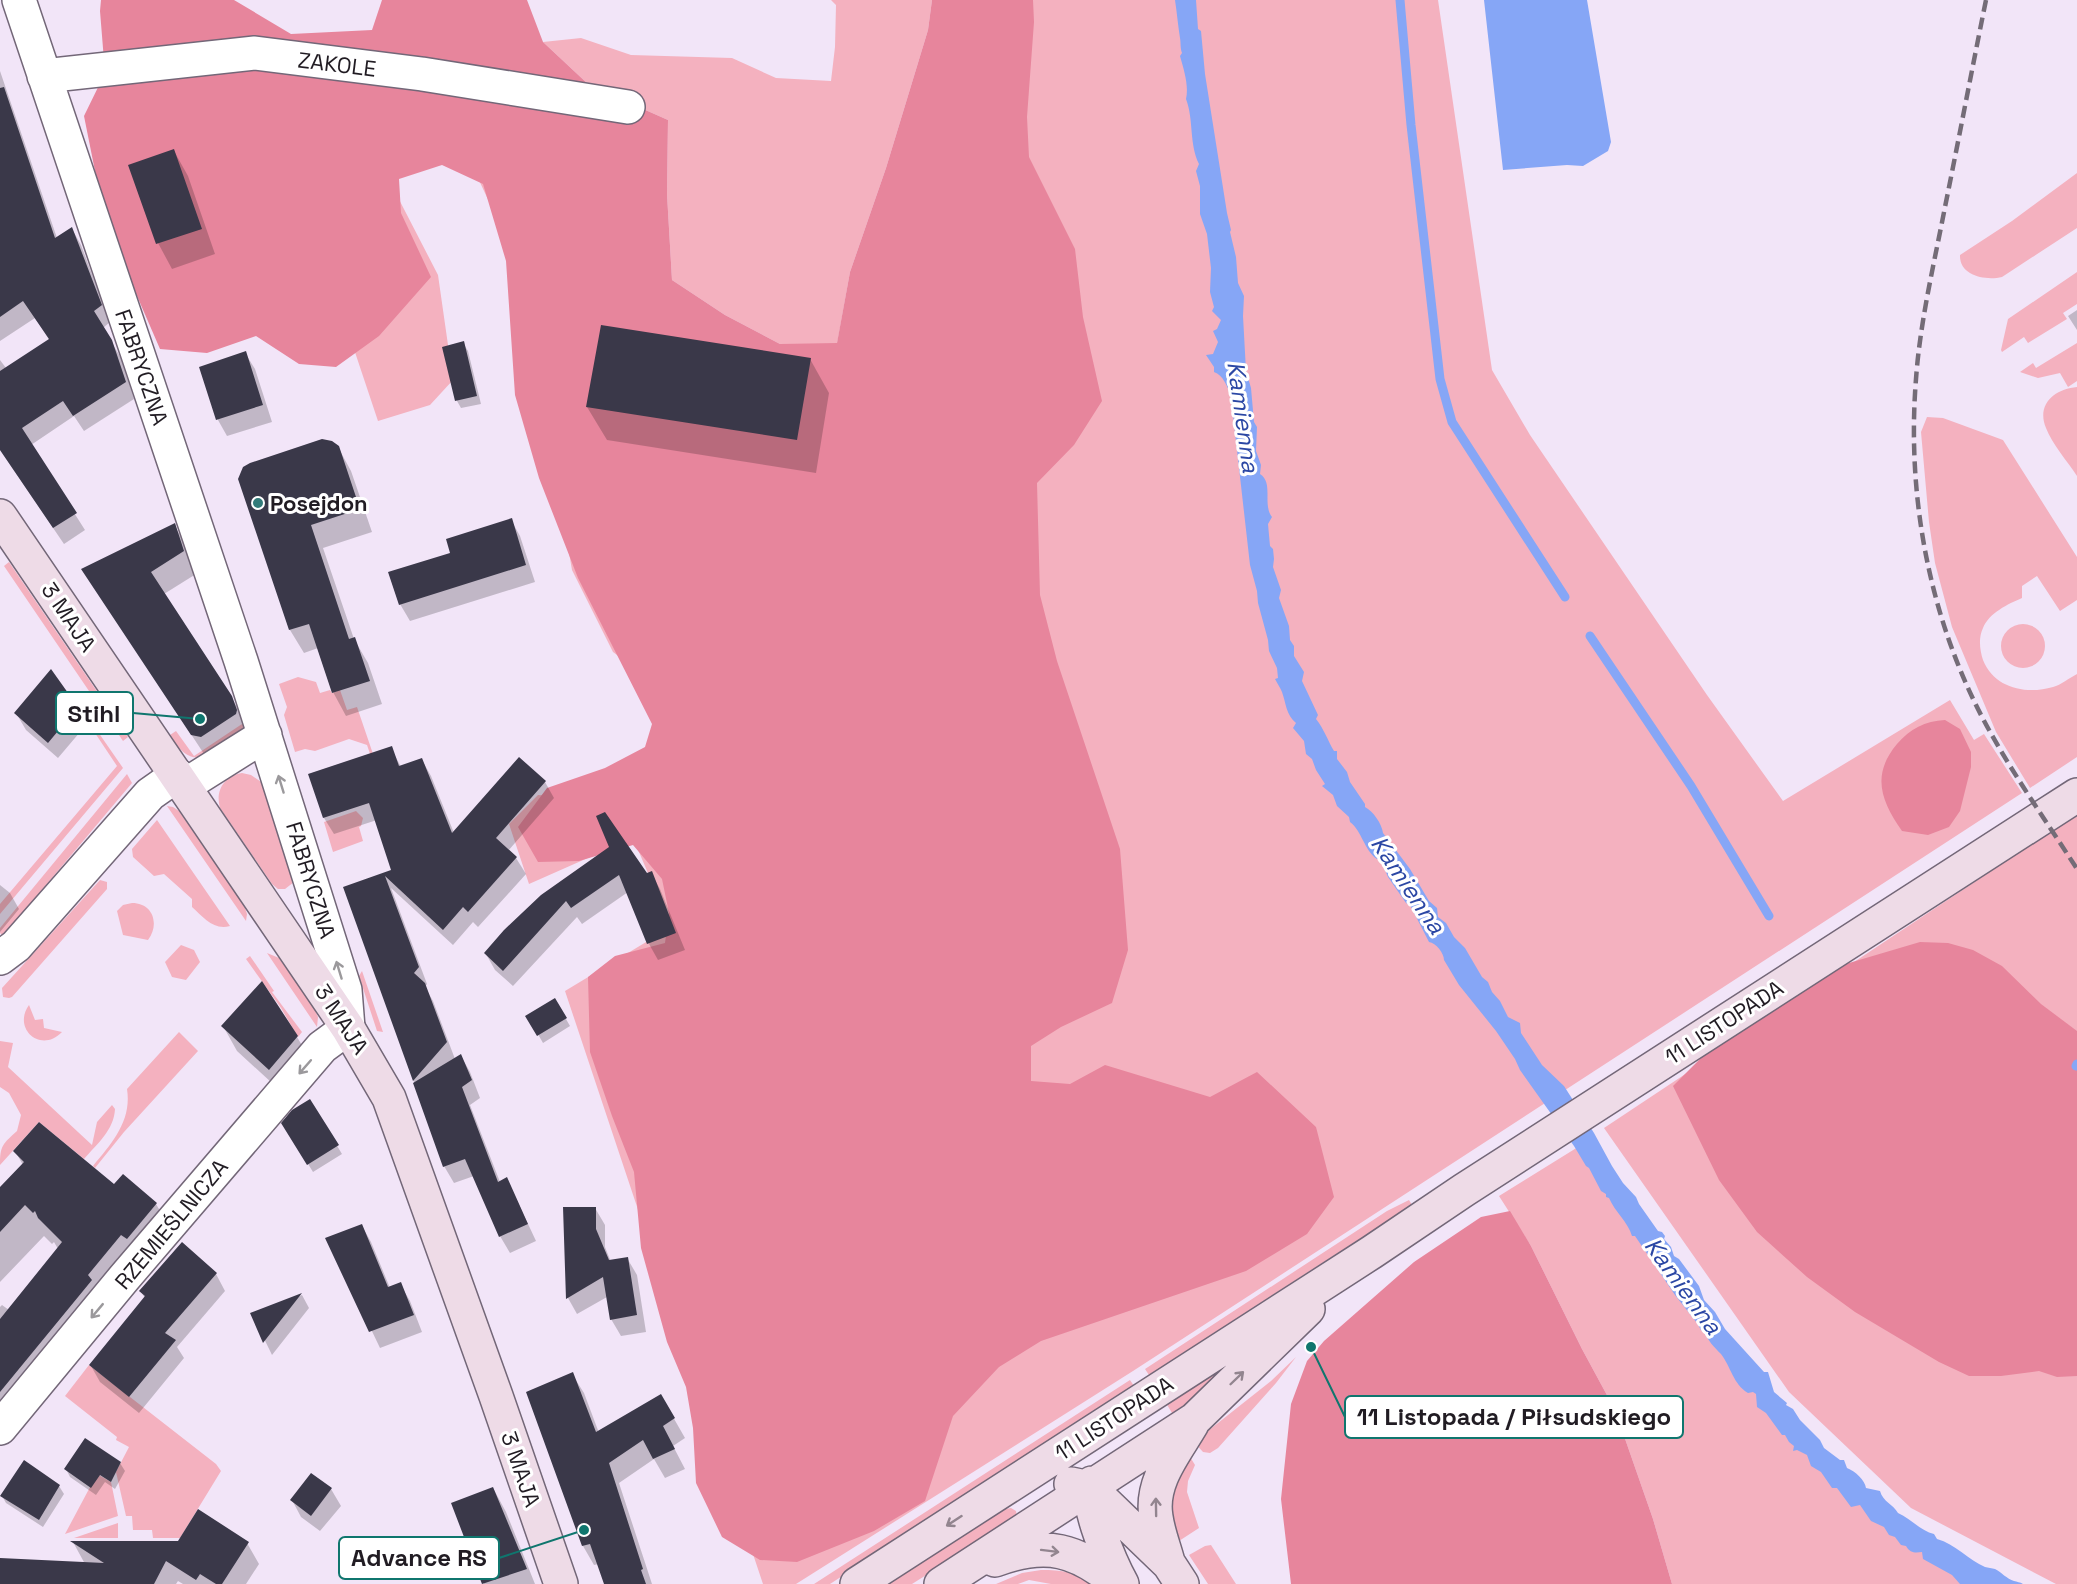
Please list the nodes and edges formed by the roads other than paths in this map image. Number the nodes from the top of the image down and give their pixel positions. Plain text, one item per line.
1 (19, 0) edge
2 (44, 76) junction
3 (628, 107) dead end
4 (0, 516) edge
5 (265, 735) junction
6 (180, 781) junction
7 (2077, 795) edge
8 (0, 958) edge
9 (348, 1028) junction
10 (1372, 1252) junction
11 (1139, 1401) junction
12 (1195, 1419) junction
13 (0, 1428) edge
14 (1090, 1488) junction
15 (1003, 1490) junction
16 (1176, 1574) edge
17 (947, 1580) edge
18 (561, 1584) edge
19 (857, 1584) edge
20 (1118, 1584) edge
21 (1122, 1584) edge

1 - 2 street, FABRYCZNA
2 - 3 street, ZAKOLE
2 - 5 street, FABRYCZNA
4 - 6 street, 3 MAJA
5 - 6 street
9 -> 5 street, FABRYCZNA
6 - 8 street
6 - 9 street, 3 MAJA
7 - 10 street, 11 LISTOPADA
9 -> 13 street, RZEMIEŚLNICZA
9 - 18 street, 3 MAJA
10 - 11 street, 11 LISTOPADA
12 -> 10 street, 11 LISTOPADA
11 - 14 street
11 - 15 street, 11 LISTOPADA
12 - 14 street, 11 LISTOPADA
16 -> 12 street
14 - 15 street
14 - 16 street
14 - 17 street, 11 LISTOPADA
14 - 21 street
15 -> 19 street, 11 LISTOPADA
17 -> 20 street

